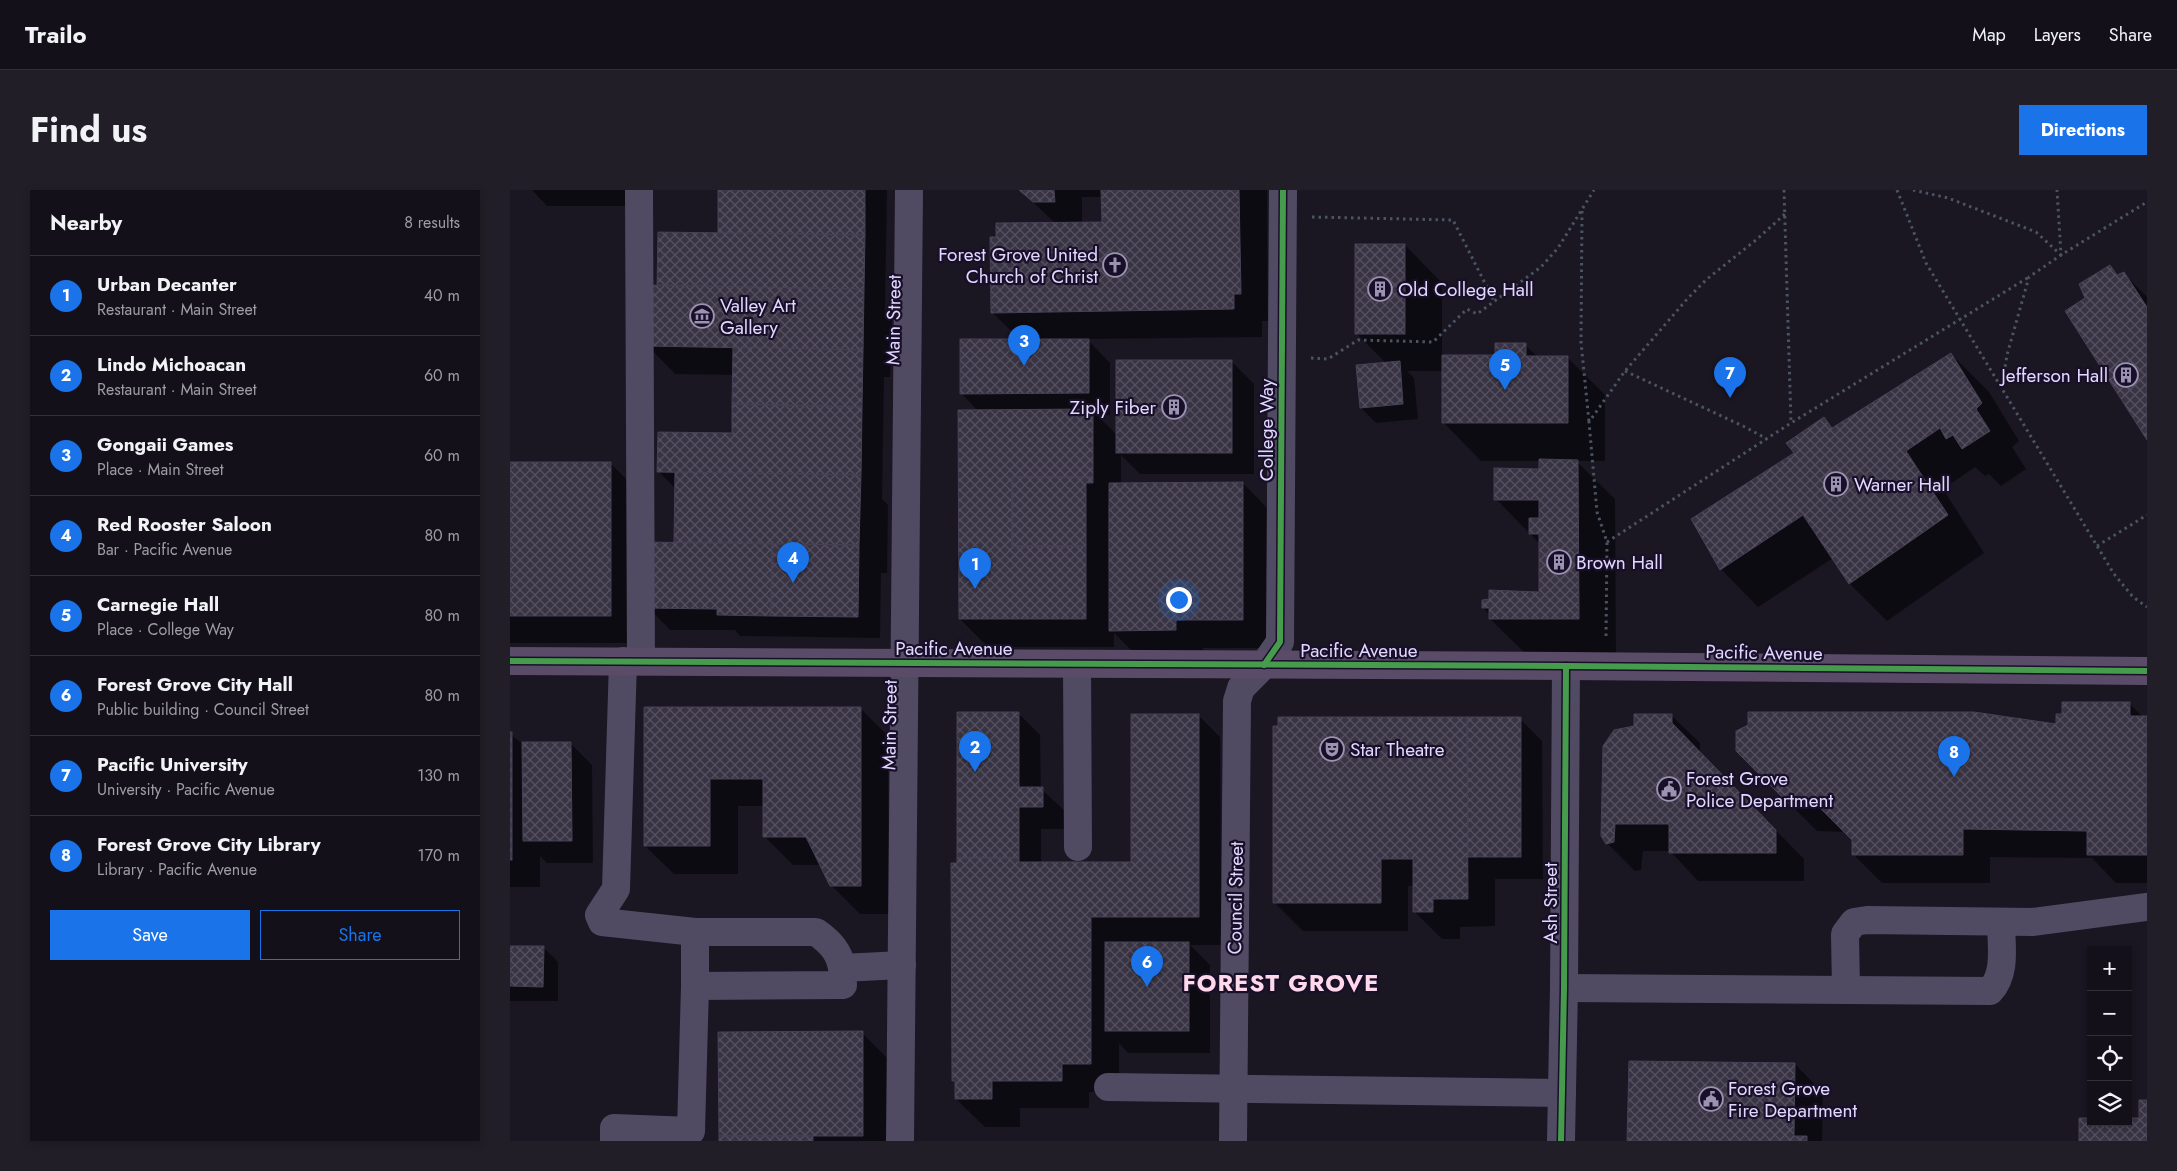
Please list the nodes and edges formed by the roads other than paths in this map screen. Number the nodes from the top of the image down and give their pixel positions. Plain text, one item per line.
1 (639, 190) edge
2 (909, 190) edge
3 (1283, 203) edge
4 (510, 661) edge
5 (632, 661) junction
6 (905, 664) junction
7 (1077, 664) junction
8 (1264, 665) junction
9 (1566, 666) junction
10 (2147, 671) edge
11 (1078, 847) dead end
12 (2147, 907) edge
13 (2000, 922) junction
14 (696, 932) junction
15 (902, 965) junction
16 (842, 968) junction
17 (695, 986) junction
18 (1564, 988) junction
19 (1846, 990) junction
20 (1108, 1087) dead end
21 (1233, 1088) junction
22 (1562, 1092) junction
23 (614, 1135) edge
24 (691, 1136) edge
25 (900, 1141) edge
26 (1233, 1141) edge
27 (1561, 1141) edge

1 - 5 street
2 - 6 street, Main Street
3 - 8 street, College Way
4 - 5 main road, Pacific Avenue
5 - 6 main road, Pacific Avenue
5 - 14 street
6 - 7 main road, Pacific Avenue
6 - 15 street, Main Street
7 - 8 main road, Pacific Avenue
7 - 11 street
8 - 9 main road, Pacific Avenue
8 - 21 street, Council Street
9 - 10 main road, Pacific Avenue
9 - 18 street, Ash Street
12 - 13 street
13 - 19 street
13 - 19 street
14 - 16 street
14 - 17 street
15 - 16 street
15 - 25 street, Main Street
16 - 17 street
17 - 24 street
18 - 19 street
18 - 22 street, Ash Street
20 - 21 street
21 - 22 street
21 - 26 street, Council Street
22 - 27 street, Ash Street
23 - 24 street

